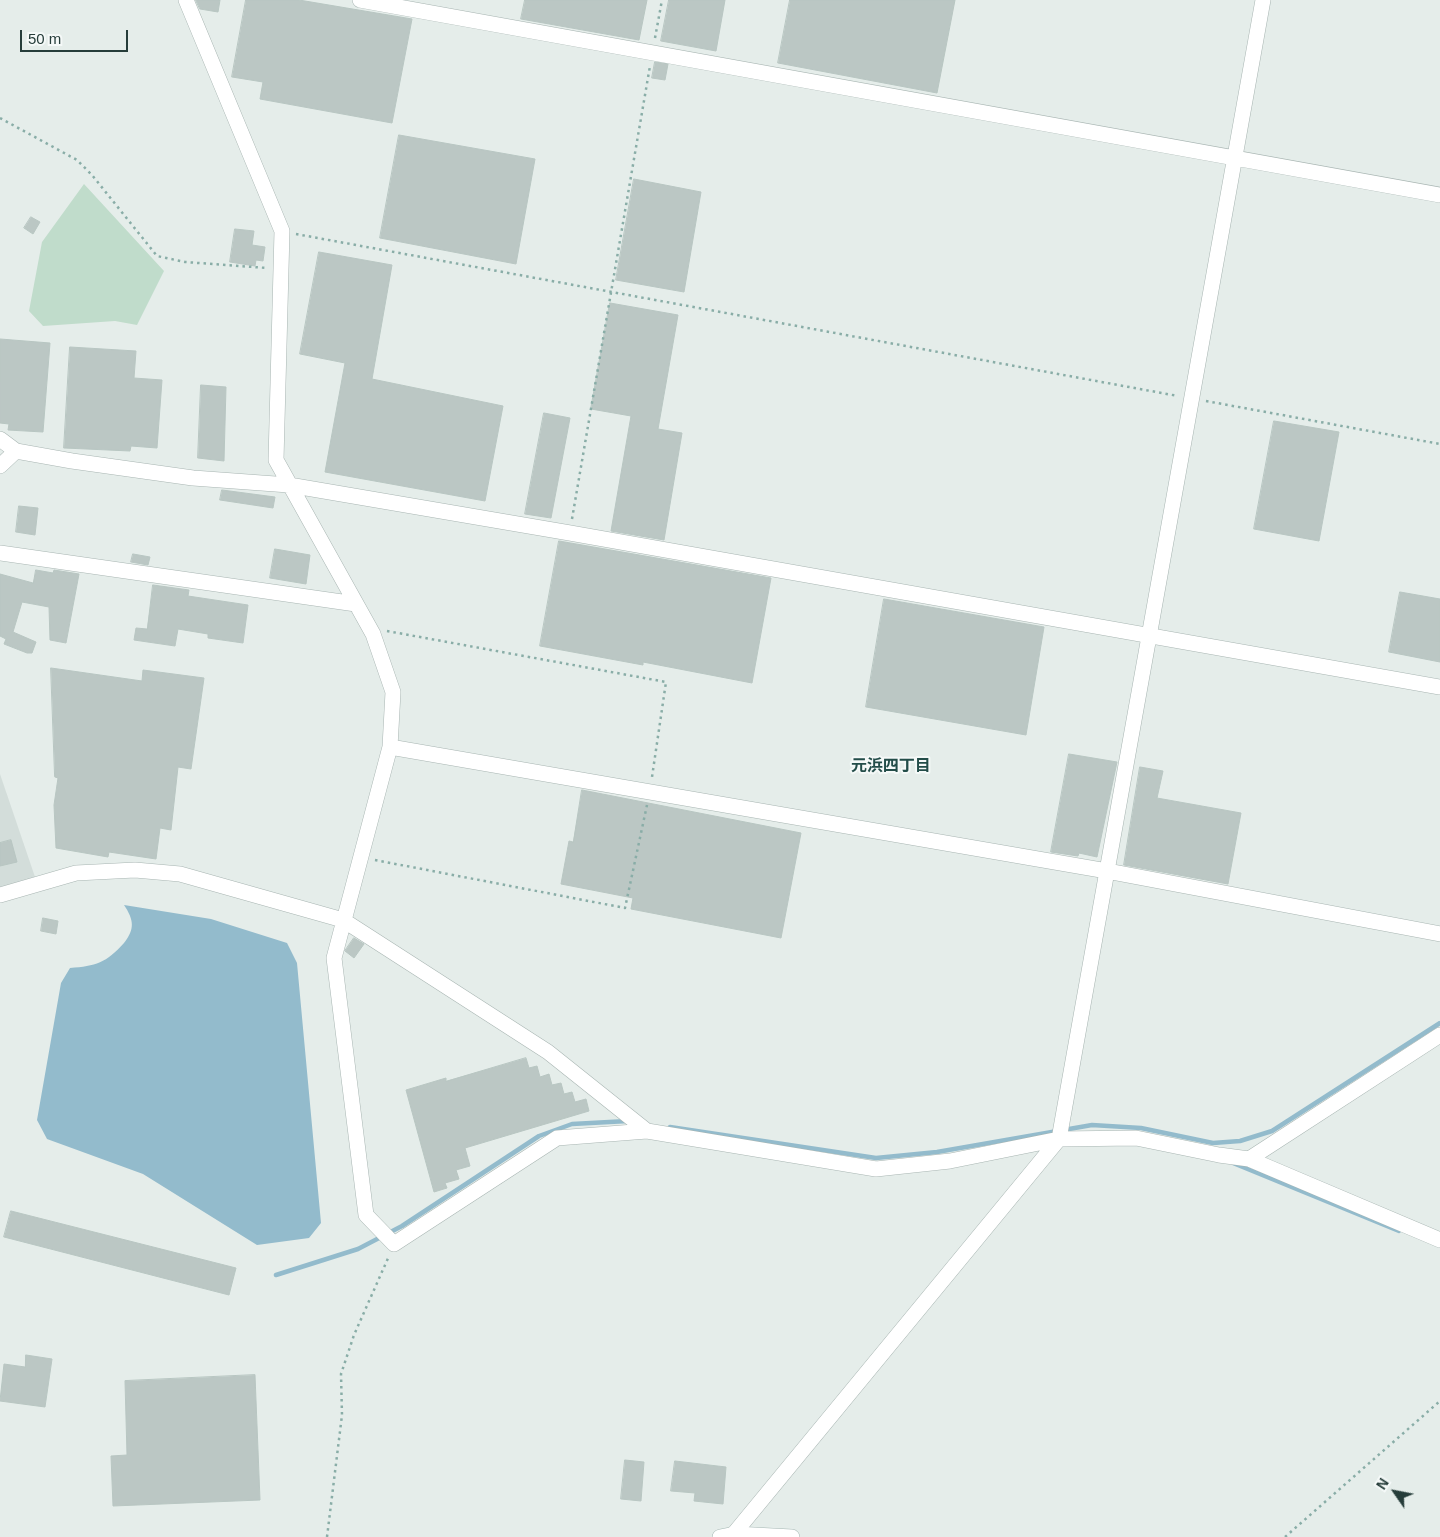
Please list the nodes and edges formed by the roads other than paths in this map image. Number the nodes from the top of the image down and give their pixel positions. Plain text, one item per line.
1 (186, 0) edge
2 (360, 0) edge
3 (1263, 0) edge
4 (1234, 159) junction
5 (1440, 195) edge
6 (0, 439) edge
7 (16, 451) junction
8 (0, 466) edge
9 (289, 485) junction
10 (0, 553) edge
11 (356, 604) junction
12 (1149, 636) junction
13 (1440, 687) edge
14 (390, 747) junction
15 (1107, 871) junction
16 (0, 895) edge
17 (343, 920) junction
18 (1440, 934) edge
19 (1440, 1035) edge
20 (647, 1131) junction
21 (1060, 1133) junction
22 (1249, 1159) junction
23 (1440, 1240) edge
24 (726, 1537) edge
25 (792, 1537) edge

1 - 9 street
2 - 4 street
3 - 4 street
4 - 5 street
4 - 12 street
6 - 7 street
7 - 8 street
7 - 9 street
9 - 11 street
9 - 12 street
10 - 11 street
11 - 14 street
12 - 13 street
12 - 15 street
14 - 15 street
14 - 17 street
15 - 18 street
15 - 21 street
16 - 17 street
17 - 20 street
17 - 20 street
19 - 22 street
20 - 21 street
21 - 22 street
21 - 24 street
22 - 23 street
24 - 25 street

